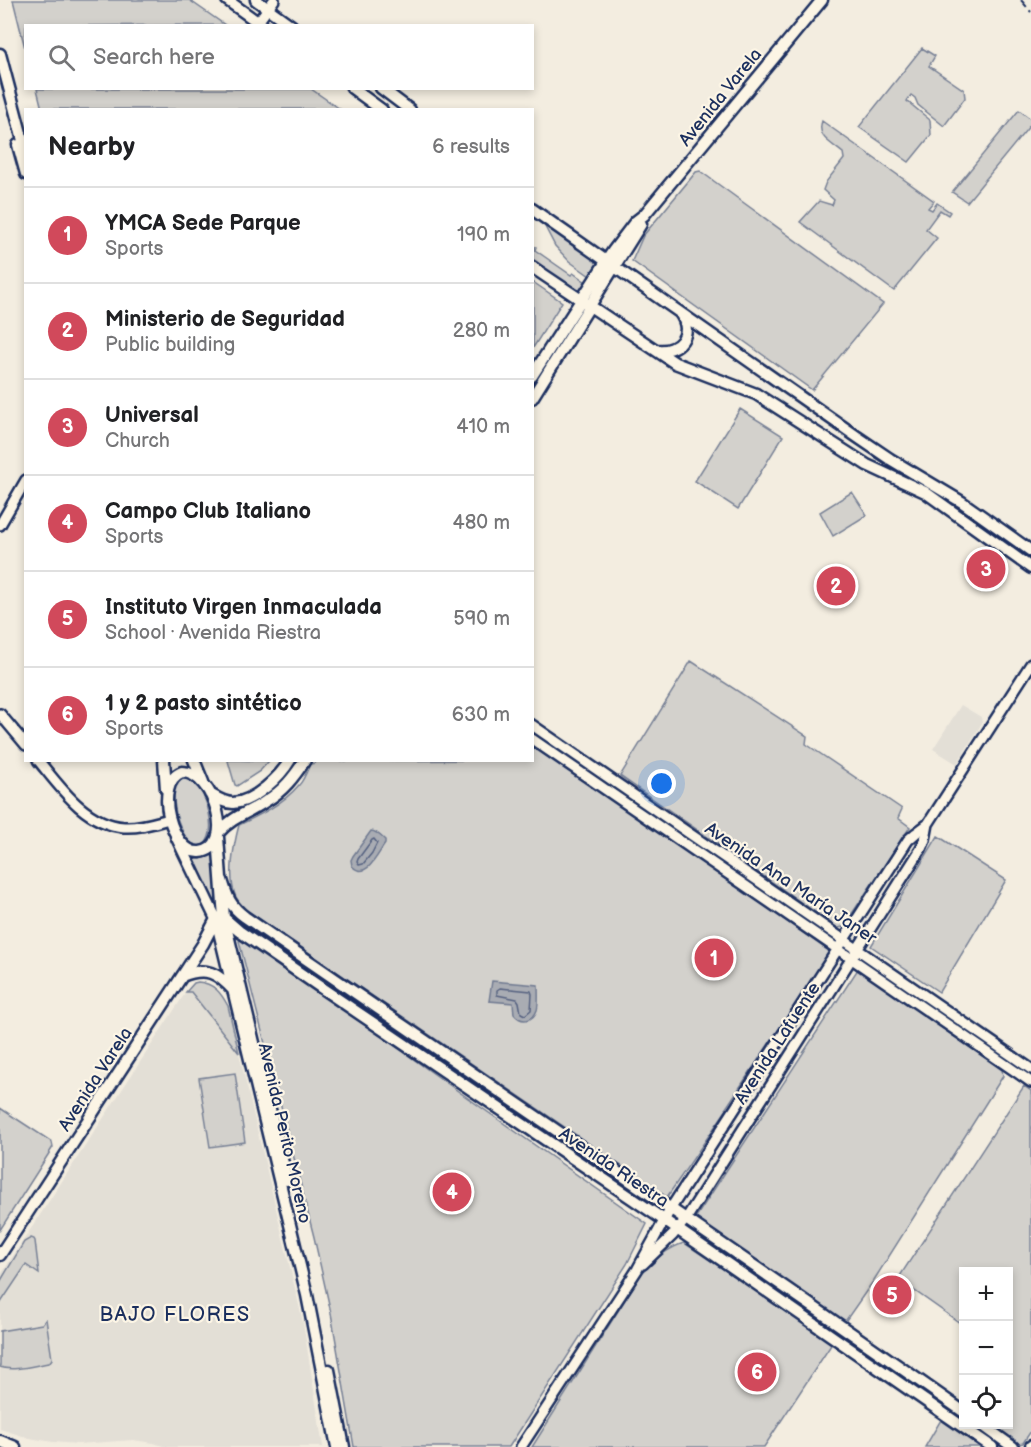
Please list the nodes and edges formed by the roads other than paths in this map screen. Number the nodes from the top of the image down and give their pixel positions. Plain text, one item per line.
1 (227, 0) edge
2 (256, 0) edge
3 (822, 0) edge
4 (272, 4) edge
5 (260, 24) edge
6 (290, 24) edge
7 (0, 54) edge
8 (0, 75) edge
9 (355, 90) edge
10 (384, 90) edge
11 (379, 108) edge
12 (407, 108) edge
13 (24, 144) edge
14 (24, 166) edge
15 (534, 209) edge
16 (611, 263) junction
17 (534, 268) edge
18 (586, 303) junction
19 (676, 310) junction
20 (653, 349) junction
21 (534, 373) edge
22 (534, 394) edge
23 (24, 483) edge
24 (0, 525) edge
25 (1031, 551) edge
26 (1031, 568) edge
27 (1031, 664) edge
28 (0, 714) edge
29 (534, 726) edge
30 (551, 738) junction
31 (534, 740) edge
32 (24, 743) edge
33 (542, 746) junction
34 (40, 762) edge
35 (164, 762) edge
36 (195, 762) edge
37 (289, 762) edge
38 (304, 762) edge
39 (207, 789) junction
40 (167, 796) junction
41 (169, 819) junction
42 (928, 824) junction
43 (219, 834) junction
44 (176, 836) junction
45 (222, 880) junction
46 (220, 918) junction
47 (239, 931) junction
48 (229, 938) junction
49 (844, 939) junction
50 (858, 949) junction
51 (837, 950) junction
52 (852, 959) junction
53 (182, 976) junction
54 (332, 977) junction
55 (323, 989) junction
56 (234, 992) junction
57 (1028, 1067) edge
58 (1020, 1074) junction
59 (1031, 1082) edge
60 (671, 1209) junction
61 (686, 1219) junction
62 (664, 1220) junction
63 (678, 1230) junction
64 (0, 1256) edge
65 (637, 1270) junction
66 (959, 1409) edge
67 (948, 1416) junction
68 (987, 1429) edge
69 (0, 1442) edge
70 (15, 1447) edge
71 (337, 1447) edge
72 (344, 1447) edge
73 (521, 1447) edge
74 (992, 1447) edge
75 (1013, 1447) edge

1 - 5 main road
2 - 4 main road
3 - 16 main road, Avenida Varela
4 - 5 street
4 - 6 main road
7 - 13 main road
8 - 14 main road
9 - 11 main road
10 - 12 main road
15 - 16 main road
16 - 18 main road, Avenida Varela
16 - 19 main road
17 - 18 main road
18 - 20 main road
18 - 21 main road, Avenida Varela
18 - 22 main road, Avenida Varela
19 - 20 main road
19 - 25 main road
20 - 26 main road
23 - 24 street
27 - 42 street, Avenida Lafuente
28 - 32 street
29 - 30 street, Avenida Ana María Janer
30 - 33 street
30 - 49 street, Avenida Ana María Janer
31 - 33 street, Avenida Ana María Janer
33 - 51 street, Avenida Ana María Janer
34 - 41 street
35 - 40 main road
36 - 39 main road
37 - 39 main road
38 - 43 main road
39 - 40 main road
39 - 43 main road
40 - 41 main road
41 - 44 main road
42 - 49 street, Avenida Lafuente
42 - 50 street, Avenida Lafuente
43 - 44 main road
43 - 45 main road, Avenida Perito Moreno
44 - 46 main road, Avenida Perito Moreno
45 - 46 main road, Avenida Perito Moreno
45 - 54 main road, Avenida Riestra
46 - 47 main road, Avenida Riestra
46 - 48 main road, Avenida Perito Moreno
46 - 53 main road, Avenida Varela
46 - 56 main road, Avenida Perito Moreno
47 - 48 main road
47 - 55 main road, Avenida Riestra
48 - 72 main road, Avenida Perito Moreno
49 - 50 street, Avenida Ana María Janer
49 - 51 street, Avenida Lafuente
50 - 52 street, Avenida Lafuente
50 - 57 street, Avenida Ana María Janer
51 - 52 street, Avenida Ana María Janer
51 - 60 street, Avenida Lafuente
52 - 58 street, Avenida Ana María Janer
52 - 61 street, Avenida Lafuente
53 - 56 main road
53 - 64 main road, Avenida Varela
54 - 55 main road
54 - 60 main road, Avenida Riestra
55 - 62 main road, Avenida Riestra
56 - 71 main road, Avenida Perito Moreno
57 - 58 street
58 - 59 street, Avenida Ana María Janer
60 - 61 main road, Avenida Riestra
60 - 62 street, Avenida Lafuente
61 - 63 street, Avenida Lafuente
61 - 66 main road, Avenida Riestra
62 - 63 main road, Avenida Riestra
62 - 65 street, Avenida Lafuente
63 - 65 street, Avenida Lafuente
63 - 67 main road, Avenida Riestra
65 - 73 street, Avenida Lafuente
66 - 67 main road
67 - 74 main road, Avenida Riestra
68 - 75 main road
69 - 70 main road

